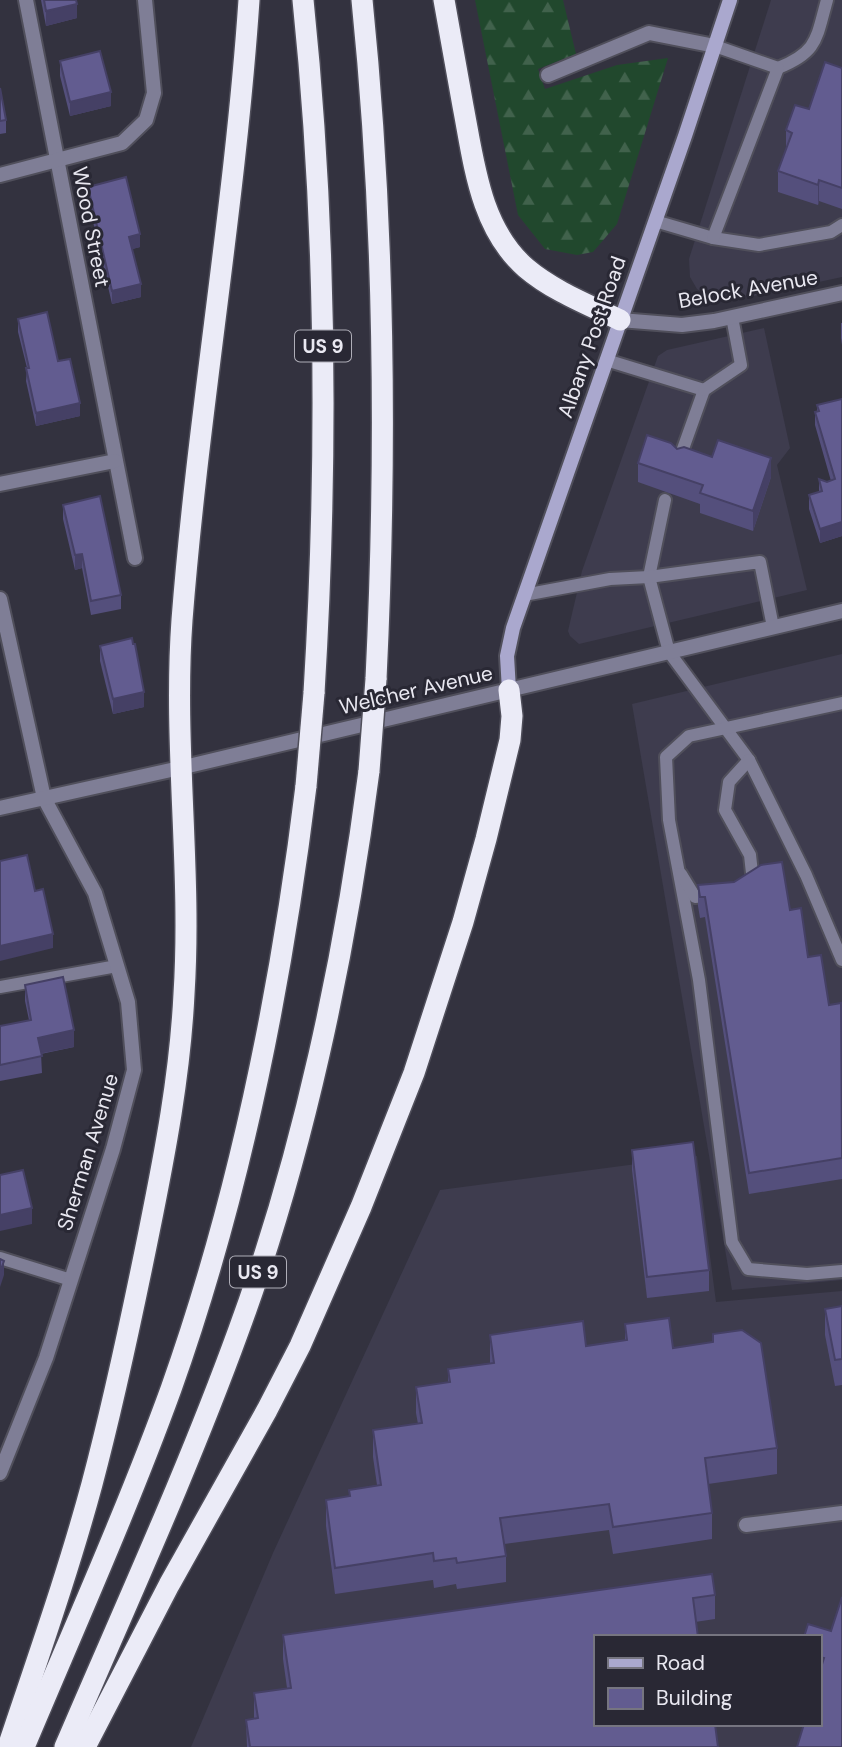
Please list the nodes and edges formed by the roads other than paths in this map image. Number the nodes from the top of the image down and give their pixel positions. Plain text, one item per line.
1 (26, 0) edge
2 (145, 0) edge
3 (249, 0) edge
4 (303, 0) edge
5 (362, 0) edge
6 (444, 0) edge
7 (730, 0) edge
8 (827, 0) edge
9 (715, 46) junction
10 (778, 68) junction
11 (548, 75) dead end
12 (57, 161) junction
13 (0, 175) edge
14 (655, 221) junction
15 (842, 225) edge
16 (713, 238) junction
17 (842, 293) edge
18 (732, 317) junction
19 (620, 320) junction
20 (606, 360) junction
21 (704, 390) junction
22 (680, 460) edge
23 (115, 461) junction
24 (0, 484) edge
25 (664, 500) dead end
26 (135, 558) dead end
27 (649, 577) junction
28 (524, 594) junction
29 (0, 599) edge
30 (842, 611) edge
31 (773, 627) junction
32 (669, 652) junction
33 (509, 690) junction
34 (842, 703) edge
35 (726, 728) junction
36 (749, 760) junction
37 (180, 768) junction
38 (44, 797) junction
39 (0, 808) edge
40 (676, 867) junction
41 (842, 960) edge
42 (117, 966) junction
43 (0, 987) edge
44 (0, 1258) edge
45 (842, 1271) edge
46 (71, 1280) junction
47 (0, 1473) edge
48 (842, 1513) edge
49 (746, 1525) dead end
50 (8, 1747) edge
51 (24, 1747) edge
52 (65, 1747) edge
53 (85, 1747) edge

1 - 12 street, Wood Street
2 - 12 street
3 - 37 highway
4 - 51 highway, US 9, bridge
5 - 52 highway, US 9, bridge
6 - 19 highway
7 - 9 main road, Albany Post Road
8 - 10 lane
9 - 10 lane
9 - 11 street
9 - 14 main road, Albany Post Road
10 - 16 lane
12 - 13 street
12 - 23 street, Wood Street
14 - 16 lane
14 - 19 main road, Albany Post Road
15 - 16 lane
17 - 18 street, Belock Avenue
18 - 19 street, Belock Avenue
18 - 21 lane
19 - 20 main road, Albany Post Road
20 - 21 lane
20 - 28 main road, Albany Post Road
21 - 22 lane
23 - 24 street
23 - 26 street, Wood Street
25 - 27 lane
27 - 28 lane
27 - 31 lane
27 - 32 lane
28 - 33 main road, Albany Post Road
29 - 38 street, Sherman Avenue
30 - 31 street, Welcher Avenue
31 - 32 street, Welcher Avenue
32 - 33 street, Welcher Avenue
32 - 35 lane
33 - 37 street, Welcher Avenue
33 - 53 highway
34 - 35 lane
35 - 36 lane
35 - 40 lane
36 - 40 lane
36 - 41 lane
37 - 38 street, Welcher Avenue
37 - 50 highway
38 - 39 street, Welcher Avenue
38 - 42 street, Sherman Avenue
40 - 45 lane
42 - 43 lane
42 - 46 street, Sherman Avenue
44 - 46 lane
46 - 47 street, Sherman Avenue
48 - 49 street

